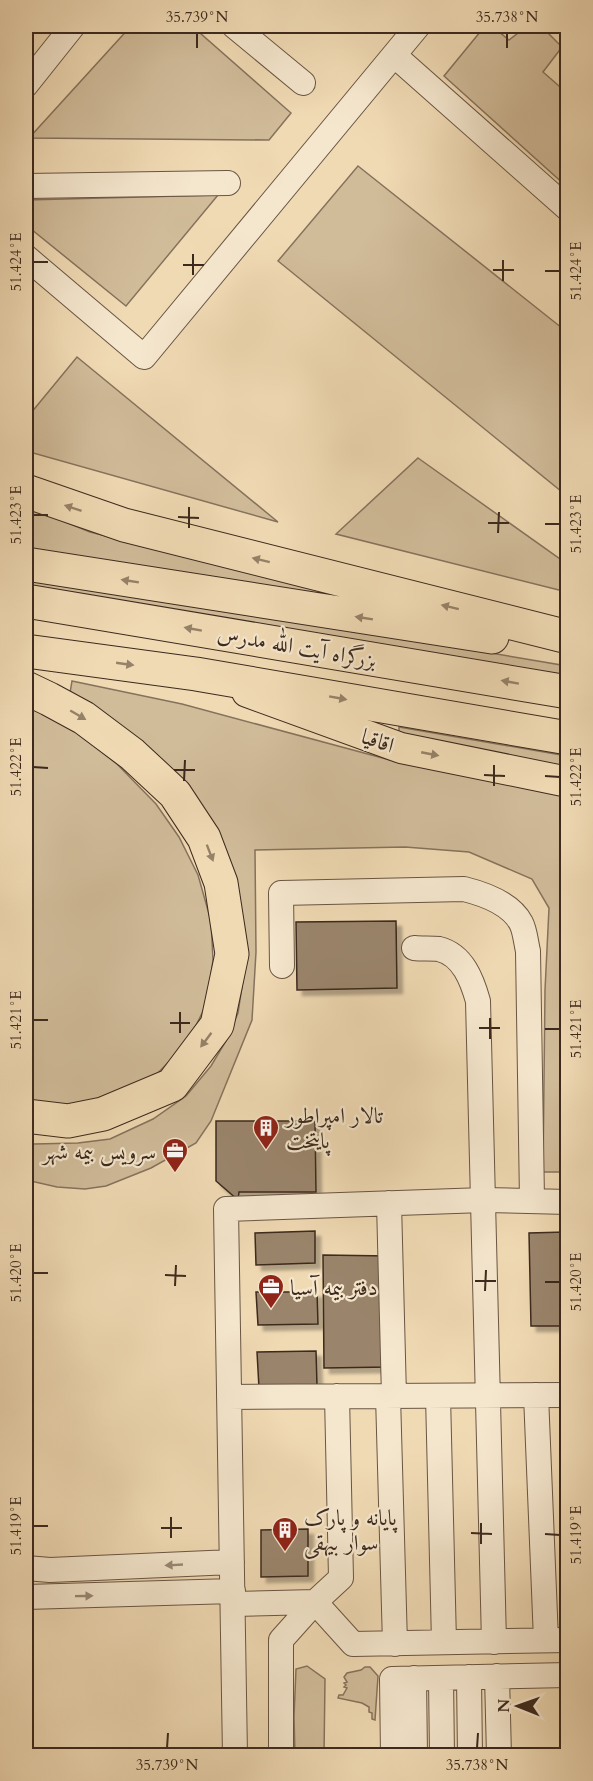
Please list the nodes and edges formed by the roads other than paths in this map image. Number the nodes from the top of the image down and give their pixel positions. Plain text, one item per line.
1 (73, 26) edge
2 (234, 26) edge
3 (418, 26) edge
4 (394, 55) junction
5 (303, 83) dead end
6 (26, 85) edge
7 (228, 183) dead end
8 (26, 186) edge
9 (567, 209) edge
10 (26, 257) edge
11 (26, 491) edge
12 (26, 564) edge
13 (26, 601) edge
14 (567, 637) edge
15 (567, 649) edge
16 (26, 651) edge
17 (196, 674) junction
18 (26, 688) edge
19 (567, 692) edge
20 (567, 738) edge
21 (567, 782) edge
22 (414, 948) dead end
23 (282, 966) dead end
24 (26, 1116) edge
25 (484, 1200) junction
26 (532, 1200) junction
27 (567, 1202) edge
28 (390, 1203) junction
29 (488, 1395) junction
30 (536, 1395) junction
31 (567, 1395) edge
32 (337, 1396) junction
33 (391, 1396) junction
34 (438, 1396) junction
35 (229, 1397) junction
36 (232, 1562) junction
37 (26, 1568) edge
38 (26, 1597) edge
39 (233, 1598) junction
40 (315, 1602) junction
41 (557, 1640) edge
42 (494, 1641) junction
43 (444, 1642) junction
44 (395, 1644) junction
45 (567, 1675) edge
46 (497, 1676) junction
47 (469, 1677) junction
48 (414, 1678) junction
49 (441, 1678) junction
50 (235, 1755) edge
51 (281, 1755) edge
52 (393, 1755) edge
53 (415, 1755) edge
54 (442, 1755) edge
55 (470, 1755) edge
56 (499, 1755) edge

1 - 6 lane
2 - 5 lane
3 - 4 lane
4 - 9 lane
4 - 10 lane
7 - 8 lane
14 -> 11 highway
15 -> 12 highway
19 -> 13 highway, بزرگراه آیت الله مدرس
16 -> 17 highway, بزرگراه آیت الله مدرس
17 -> 20 highway, بزرگراه آیت الله مدرس
17 -> 21 main road, اقاقیا
18 -> 24 highway
22 - 25 lane
23 - 26 lane
25 - 26 lane
25 - 28 lane
25 - 29 lane
26 - 27 lane
28 - 33 lane
28 - 35 lane
29 - 30 lane
29 - 34 lane
29 - 42 lane
30 - 31 lane
30 - 41 lane
32 - 33 lane
32 - 35 lane
32 - 40 lane
33 - 34 lane
33 - 44 lane
34 - 43 lane
35 - 36 lane
36 -> 37 lane
36 - 39 lane
38 -> 39 lane
39 - 40 lane
39 - 50 lane
40 - 44 lane
40 - 51 lane
41 - 42 lane
42 - 43 lane
43 - 44 lane
45 - 46 lane
46 - 47 lane
46 - 56 lane
47 - 49 lane
47 - 55 lane
48 - 49 lane
48 - 52 lane
48 - 53 lane
49 - 54 lane

